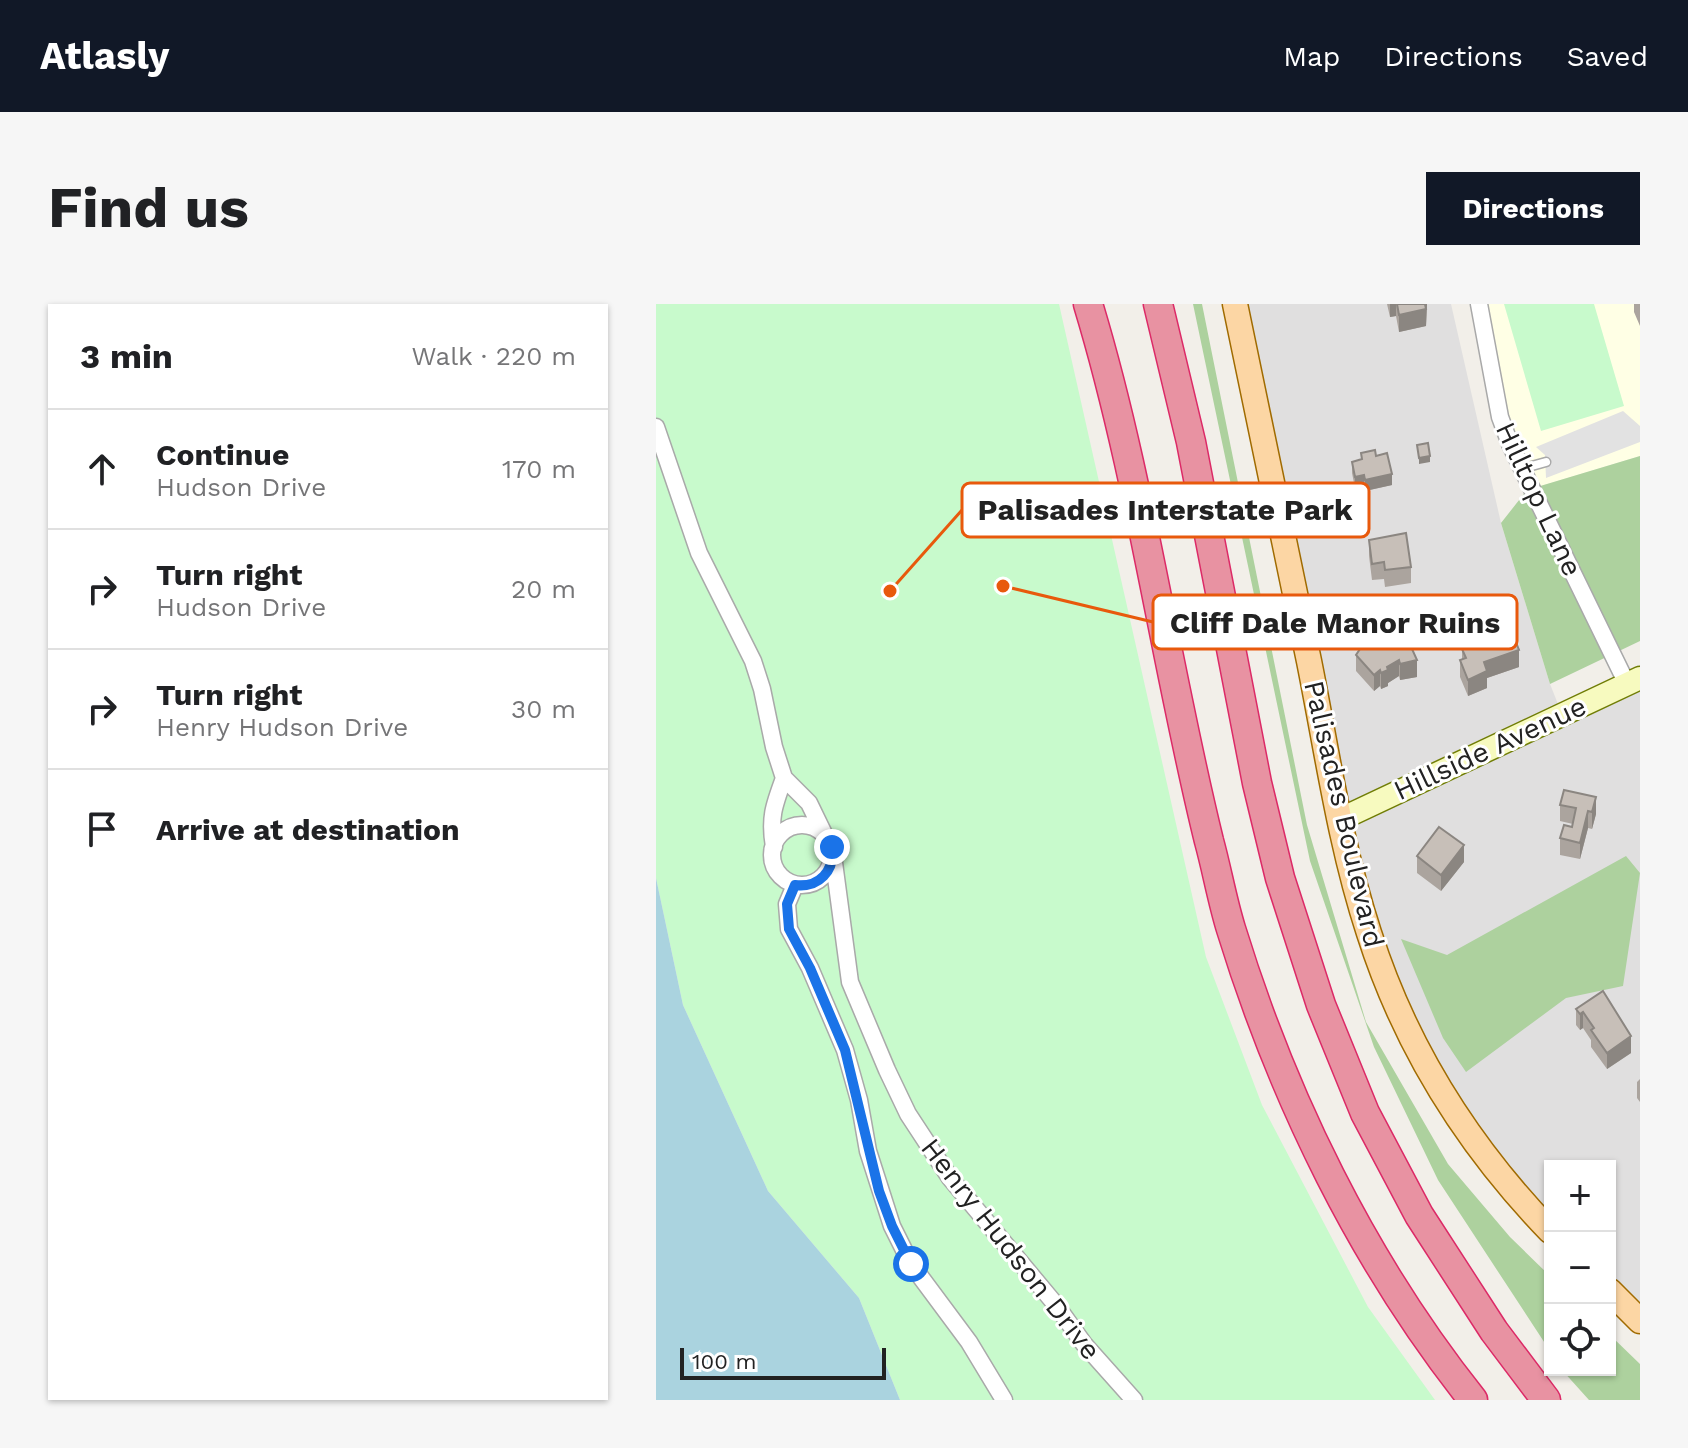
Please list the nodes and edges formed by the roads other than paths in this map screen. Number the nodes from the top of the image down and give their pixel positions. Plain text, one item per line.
1 (1088, 304) edge
2 (1158, 304) edge
3 (1235, 304) edge
4 (1479, 304) edge
5 (656, 427) edge
6 (1546, 462) dead end
7 (1521, 469) junction
8 (1634, 681) edge
9 (784, 778) junction
10 (1341, 819) junction
11 (824, 834) junction
12 (774, 847) junction
13 (833, 855) junction
14 (803, 884) junction
15 (841, 910) junction
16 (1544, 1224) edge
17 (1616, 1297) edge
18 (1640, 1321) edge
19 (1004, 1400) edge
20 (1134, 1400) edge
21 (1473, 1400) edge
22 (1546, 1400) edge

1 - 21 highway
2 - 22 highway
3 - 10 main road, Palisades Boulevard
4 - 7 street, Hilltop Lane
5 - 9 street, Henry Hudson Drive
6 - 7 lane
7 - 8 street, Hilltop Lane
8 - 10 main road, Hillside Avenue
9 - 11 street, Henry Hudson Drive
9 - 12 street
10 - 16 main road, Palisades Boulevard
11 - 12 street
11 - 13 street, Henry Hudson Drive
12 - 14 street
13 - 14 street
13 - 15 street, Henry Hudson Drive
14 - 15 street
14 - 19 street
15 - 20 street, Henry Hudson Drive
17 - 18 main road

